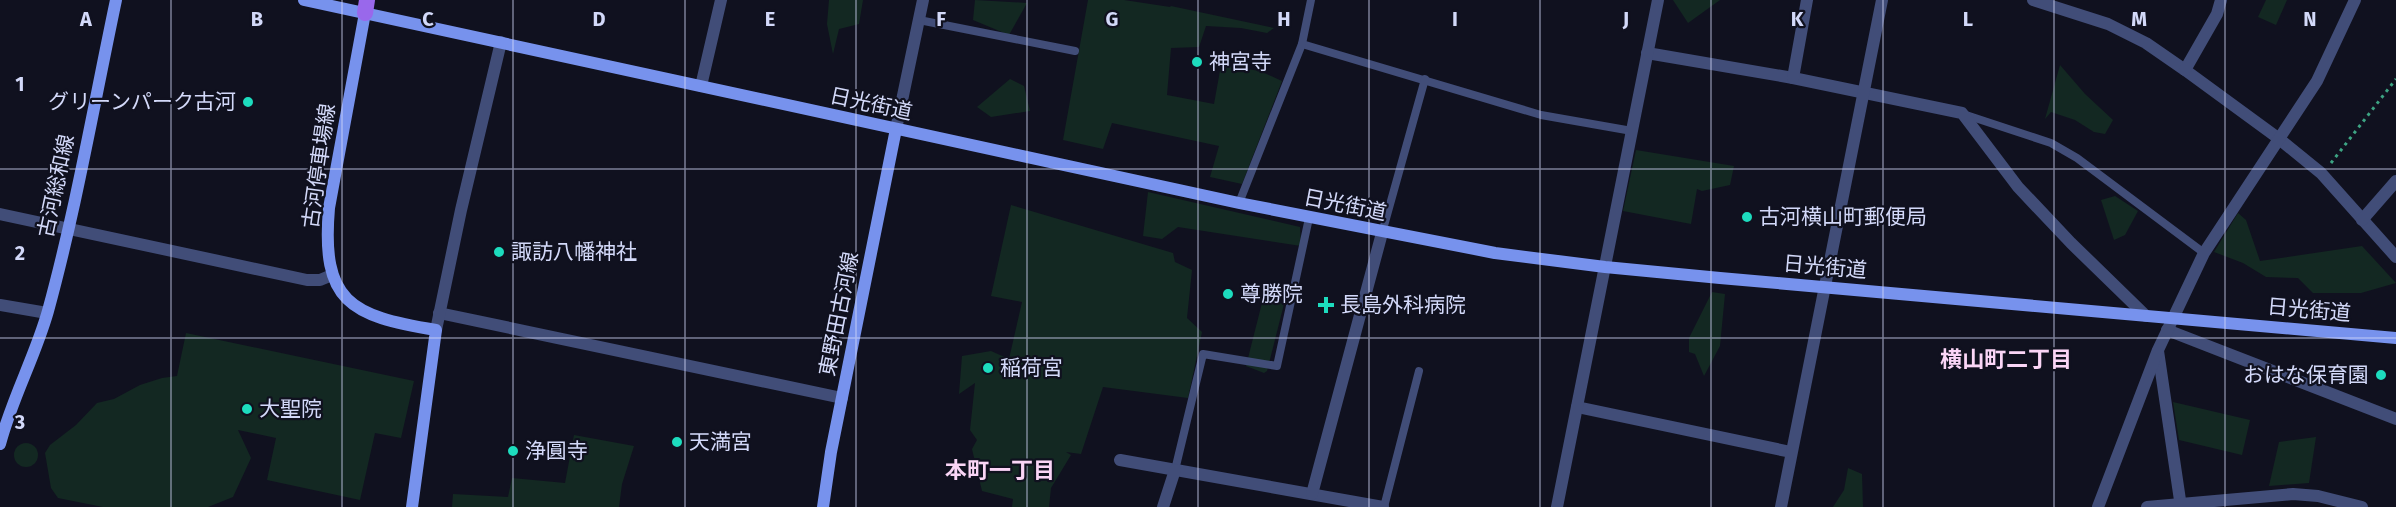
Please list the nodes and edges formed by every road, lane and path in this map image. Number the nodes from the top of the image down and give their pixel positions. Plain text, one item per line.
1 (116, 0) edge
2 (304, 0) edge
3 (721, 0) edge
4 (923, 0) edge
5 (1311, 0) edge
6 (1658, 0) edge
7 (1808, 0) edge
8 (1882, 0) edge
9 (2033, 0) edge
10 (2221, 0) edge
11 (2355, 0) edge
12 (366, 7) edge
13 (919, 20) junction
14 (501, 42) junction
15 (1302, 44) junction
16 (1075, 51) dead end
17 (1647, 53) junction
18 (2185, 70) junction
19 (1793, 78) junction
20 (1425, 79) junction
21 (2396, 79) edge
22 (701, 86) junction
23 (1863, 92) junction
24 (1962, 113) junction
25 (896, 129) junction
26 (1632, 131) junction
27 (2278, 138) junction
28 (2328, 166) dead end
29 (2396, 181) edge
30 (1239, 203) junction
31 (0, 214) edge
32 (1309, 218) junction
33 (2362, 220) junction
34 (68, 229) junction
35 (1382, 233) junction
36 (2204, 253) junction
37 (2396, 257) edge
38 (1605, 267) junction
39 (332, 275) junction
40 (1824, 287) junction
41 (0, 305) edge
42 (47, 313) junction
43 (439, 313) junction
44 (2146, 316) junction
45 (2173, 318) junction
46 (436, 330) junction
47 (2168, 330) junction
48 (2396, 338) edge
49 (2158, 350) junction
50 (1419, 371) dead end
51 (842, 399) junction
52 (1577, 407) junction
53 (2396, 419) edge
54 (0, 444) edge
55 (1791, 452) junction
56 (1120, 460) dead end
57 (1175, 470) junction
58 (1312, 494) junction
59 (2181, 505) edge
60 (412, 507) edge
61 (823, 507) edge
62 (1162, 507) edge
63 (1384, 507) edge
64 (1557, 507) edge
65 (1781, 507) edge
66 (2098, 507) edge
67 (2147, 507) edge
68 (2362, 507) edge

1 - 34 main road, 古河総和線
2 - 12 main road, 日光街道
3 - 22 street
4 - 13 street
5 - 15 lane
6 - 17 street
7 - 19 street
8 - 23 street
9 - 18 street
10 - 18 street
11 - 27 street
12 - 14 main road, 日光街道
12 - 39 main road, 古河停車場線
13 - 16 lane
13 - 25 street
14 - 22 main road, 日光街道
14 - 43 street
15 - 20 lane
15 - 30 lane
17 - 19 street
17 - 26 street
18 - 27 street
19 - 23 street
20 - 26 lane
20 - 35 lane
21 - 28 path
22 - 25 main road, 日光街道
23 - 24 street
23 - 40 street
24 - 36 lane
24 - 44 street
25 - 30 main road, 日光街道
25 - 51 main road, 東野田古河線
26 - 38 street
27 - 33 street
27 - 36 street
29 - 33 street
30 - 32 main road, 日光街道
31 - 34 street
32 - 35 main road, 日光街道
32 - 57 lane
33 - 37 street
34 - 39 street
34 - 42 main road, 古河総和線
35 - 38 main road, 日光街道
35 - 58 street
36 - 45 street
38 - 40 main road, 日光街道
38 - 52 street
39 - 46 main road, 古河停車場線
40 - 44 main road, 日光街道
40 - 55 street
41 - 42 street
42 - 54 main road, 古河総和線
43 - 46 street
43 - 51 street
44 - 45 main road, 日光街道
45 - 47 street
45 - 48 main road, 日光街道
46 - 60 main road
47 - 49 street
47 - 53 street
49 - 59 street
49 - 66 street
50 - 63 lane
51 - 61 main road, 東野田古河線
52 - 55 street
52 - 64 street
55 - 65 street
56 - 57 street
57 - 58 street
57 - 62 street
58 - 63 street
59 - 67 street
59 - 68 street

